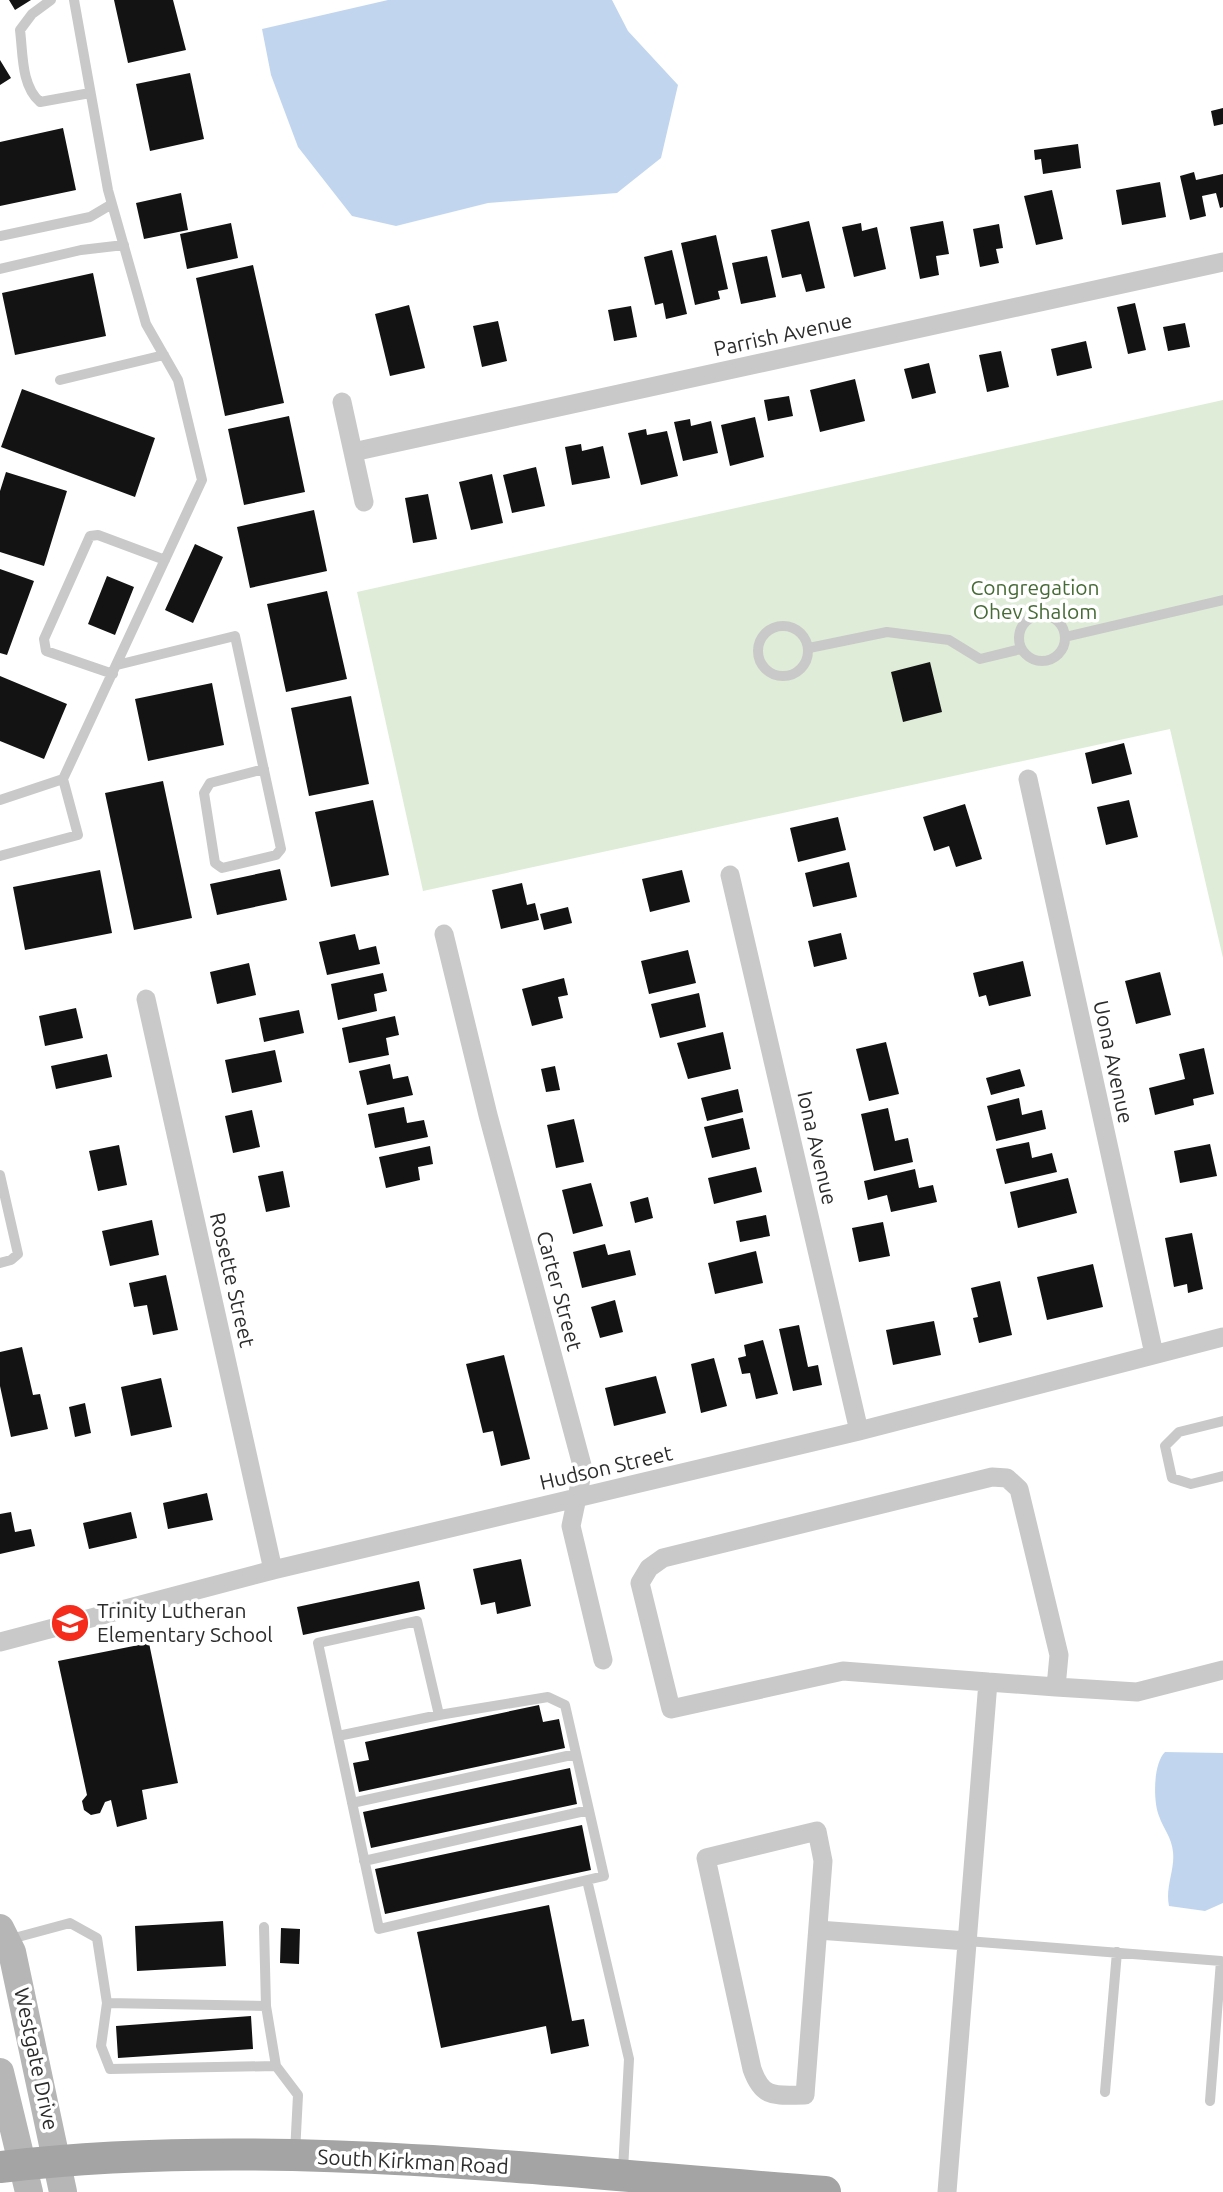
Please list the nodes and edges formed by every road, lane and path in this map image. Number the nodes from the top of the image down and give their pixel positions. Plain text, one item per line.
1 (51, 0) edge
2 (74, 0) edge
3 (90, 93) junction
4 (112, 204) junction
5 (0, 236) edge
6 (124, 246) junction
7 (1223, 262) edge
8 (0, 269) edge
9 (164, 355) junction
10 (60, 380) dead end
11 (342, 402) dead end
12 (353, 452) junction
13 (364, 502) dead end
14 (165, 560) junction
15 (1223, 600) edge
16 (1065, 637) junction
17 (809, 648) junction
18 (1021, 649) junction
19 (115, 670) junction
20 (264, 769) junction
21 (63, 779) junction
22 (1028, 779) dead end
23 (0, 800) edge
24 (0, 856) edge
25 (730, 875) dead end
26 (444, 934) dead end
27 (146, 999) dead end
28 (0, 1175) edge
29 (2, 1194) edge
30 (0, 1263) edge
31 (1223, 1337) edge
32 (1154, 1354) junction
33 (1223, 1421) edge
34 (859, 1431) junction
35 (1223, 1476) edge
36 (578, 1498) junction
37 (273, 1570) junction
38 (0, 1642) edge
39 (603, 1660) dead end
40 (1223, 1670) edge
41 (988, 1682) junction
42 (1056, 1687) junction
43 (439, 1715) junction
44 (338, 1736) junction
45 (576, 1754) junction
46 (352, 1803) junction
47 (589, 1810) junction
48 (364, 1861) junction
49 (587, 1881) junction
50 (264, 1927) dead end
51 (818, 1930) junction
52 (3, 1934) edge
53 (967, 1941) junction
54 (1117, 1952) junction
55 (107, 2003) junction
56 (266, 2006) junction
57 (276, 2066) junction
58 (0, 2072) edge
59 (1105, 2092) dead end
60 (1210, 2101) dead end
61 (295, 2156) junction
62 (57, 2162) junction
63 (17, 2174) edge
64 (622, 2177) junction
65 (63, 2192) edge
66 (825, 2192) edge
67 (947, 2192) edge

1 - 3 lane
2 - 3 lane
3 - 4 lane
4 - 5 lane
4 - 6 lane
6 - 8 lane
6 - 9 lane
7 - 12 street, Parrish Avenue
9 - 10 lane
9 - 14 lane
11 - 12 street
12 - 13 street
14 - 19 lane
14 - 19 lane
15 - 16 lane
16 - 18 lane
16 - 18 lane
17 - 17 lane
17 - 18 lane
19 - 20 lane
19 - 21 lane
20 - 20 lane
21 - 23 lane
21 - 24 lane
22 - 32 street, Uona Avenue
25 - 34 street, Iona Avenue
26 - 36 street, Carter Street
27 - 37 street, Rosette Street
28 - 29 lane
29 - 30 lane
31 - 32 street, Hudson Street
32 - 34 street, Hudson Street
33 - 35 lane
34 - 36 street, Hudson Street
36 - 37 street, Hudson Street
36 - 39 street, Carter Street
37 - 38 street, Hudson Street
40 - 42 street
41 - 42 street
41 - 42 street
41 - 53 street
43 - 44 lane
43 - 44 lane
43 - 45 lane
44 - 46 lane
45 - 46 lane
45 - 47 lane
46 - 48 lane
47 - 48 lane
47 - 49 lane
48 - 49 lane
49 - 64 lane
50 - 56 lane
51 - 51 street
51 - 53 street
52 - 55 lane
52 - 62 street, Westgate Drive
53 - 54 lane
53 - 67 street
54 - 59 lane
54 - 60 lane
55 - 56 lane
55 - 57 lane
56 - 57 lane
57 - 61 lane
58 - 63 street, Westgate Drive
61 - 62 main road, South Kirkman Road
61 - 64 main road, South Kirkman Road
62 - 63 main road, South Kirkman Road
62 - 65 street, Westgate Drive
64 - 66 main road, South Kirkman Road

